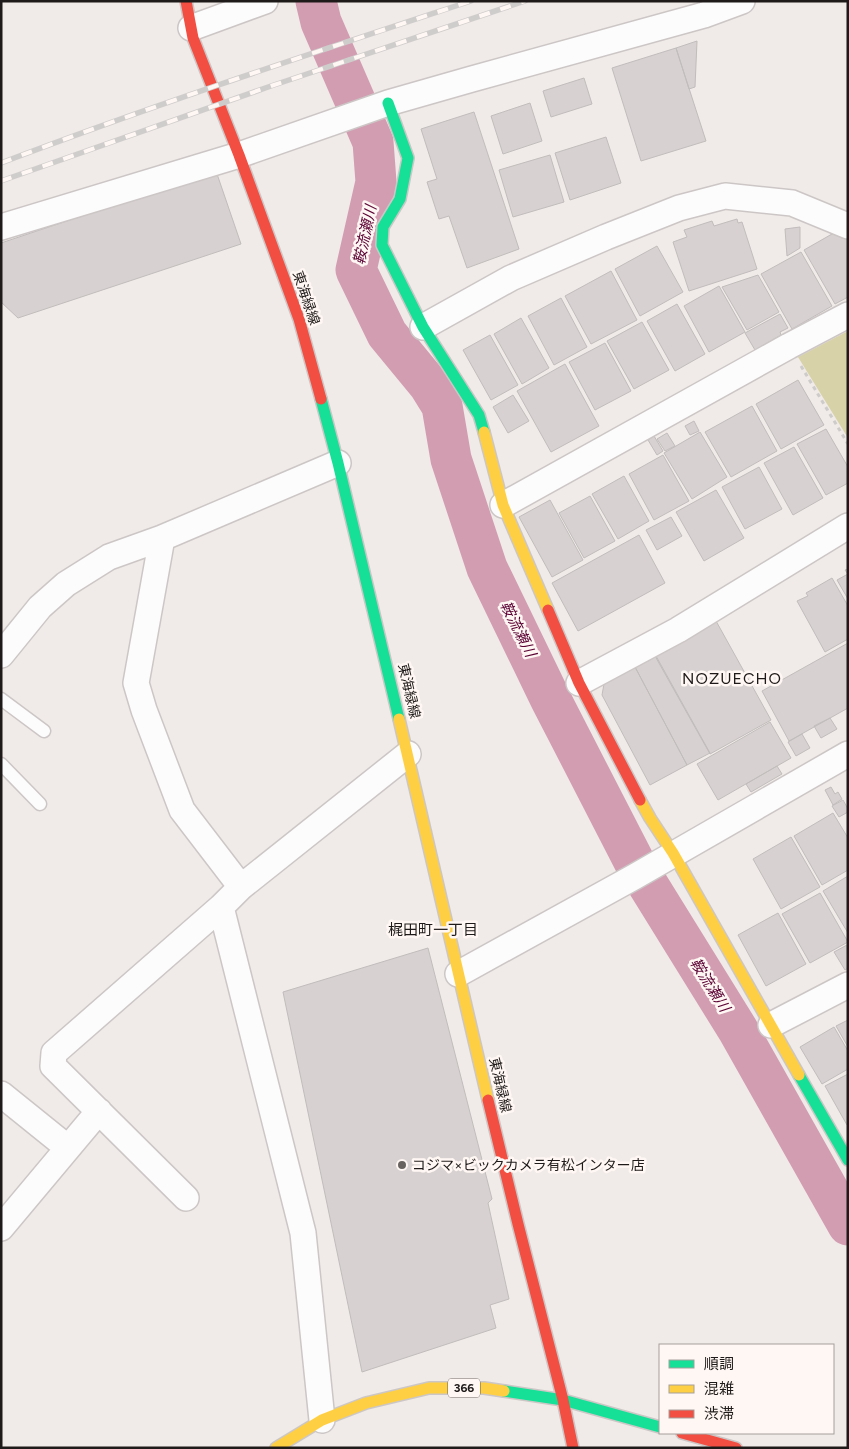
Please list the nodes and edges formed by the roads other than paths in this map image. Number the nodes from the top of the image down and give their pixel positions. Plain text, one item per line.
1 (186, 1) edge
2 (265, 1) edge
3 (742, 1) edge
4 (191, 28) junction
5 (381, 106) junction
6 (239, 155) junction
7 (848, 226) edge
8 (1, 227) edge
9 (848, 315) edge
10 (423, 327) junction
11 (338, 463) junction
12 (503, 505) junction
13 (848, 526) edge
14 (162, 538) junction
15 (1, 655) edge
16 (579, 683) junction
17 (1, 699) edge
18 (44, 731) dead end
19 (408, 754) junction
20 (848, 754) edge
21 (1, 764) edge
22 (40, 804) dead end
23 (665, 859) junction
24 (241, 887) junction
25 (221, 907) junction
26 (458, 974) junction
27 (848, 985) edge
28 (771, 1025) junction
29 (1, 1094) edge
30 (99, 1112) junction
31 (68, 1148) junction
32 (848, 1160) edge
33 (186, 1198) dead end
34 (1, 1228) edge
35 (563, 1400) junction
36 (322, 1420) junction
37 (659, 1427) edge
38 (686, 1434) edge
39 (276, 1448) edge
40 (574, 1448) edge
41 (736, 1448) edge

1 - 4 main road, 東海緑線
2 - 4 street
3 - 5 street
4 - 6 main road, 東海緑線
5 - 6 street
5 - 10 main road
6 - 8 street
6 - 11 main road, 東海緑線
7 - 10 street
9 - 12 street
10 - 12 main road
11 - 14 street
11 - 19 main road, 東海緑線
12 - 16 main road
13 - 16 street
14 - 15 street
14 - 24 street
16 - 23 main road
17 - 18 lane
19 - 24 street
19 - 26 main road, 東海緑線
20 - 23 street
21 - 22 lane
23 - 26 street
23 - 28 main road
24 - 25 street
25 - 30 street
25 - 36 street
26 - 35 main road, 東海緑線
27 - 28 street
28 - 32 main road
29 - 31 street
30 - 31 street
30 - 33 street
31 - 34 street
35 - 36 main road, 366
35 - 37 main road, 366
35 - 40 main road, 東海緑線
36 - 39 main road, 366
38 - 41 main road

